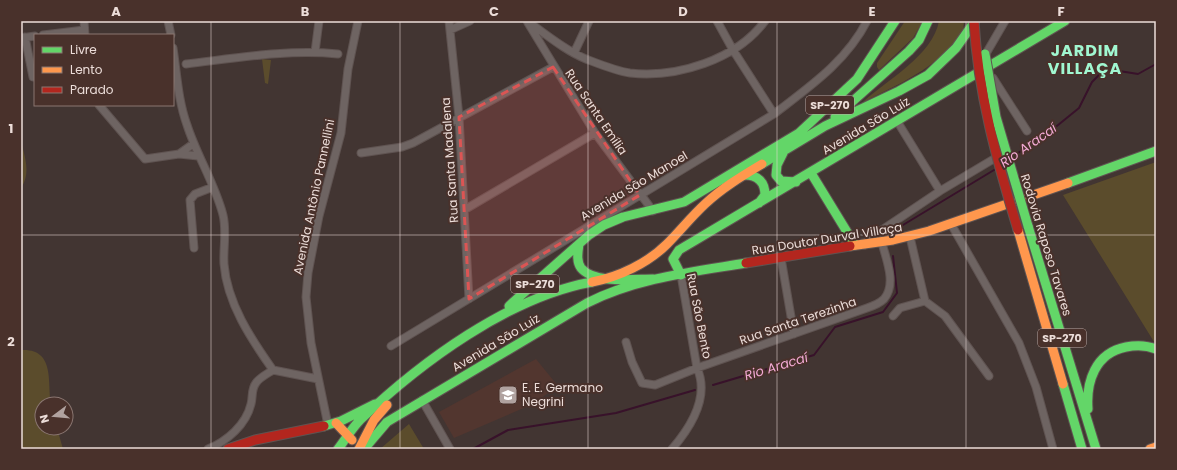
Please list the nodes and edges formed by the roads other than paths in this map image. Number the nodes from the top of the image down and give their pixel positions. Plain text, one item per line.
1 (84, 21) edge
2 (168, 21) edge
3 (319, 21) edge
4 (358, 21) edge
5 (449, 21) edge
6 (470, 21) edge
7 (526, 21) edge
8 (589, 21) edge
9 (717, 21) edge
10 (765, 21) edge
11 (867, 21) edge
12 (898, 21) edge
13 (928, 21) edge
14 (975, 21) edge
15 (983, 21) edge
16 (1005, 21) edge
17 (1065, 21) edge
18 (893, 25) edge
19 (450, 30) junction
20 (85, 33) edge
21 (53, 34) edge
22 (171, 34) edge
23 (34, 36) edge
24 (23, 38) edge
25 (733, 50) junction
26 (315, 52) junction
27 (574, 53) junction
28 (338, 54) dead end
29 (174, 55) edge
30 (186, 64) dead end
31 (553, 67) junction
32 (986, 68) junction
33 (974, 76) junction
34 (33, 77) dead end
35 (100, 106) edge
36 (774, 114) junction
37 (459, 117) junction
38 (897, 121) junction
39 (825, 126) junction
40 (1027, 131) dead end
41 (595, 133) junction
42 (194, 144) junction
43 (1156, 151) edge
44 (1005, 152) dead end
45 (361, 153) dead end
46 (783, 153) junction
47 (179, 154) junction
48 (198, 156) junction
49 (744, 170) junction
50 (811, 173) junction
51 (796, 182) junction
52 (213, 188) junction
53 (940, 191) junction
54 (640, 195) junction
55 (632, 200) junction
56 (759, 203) junction
57 (464, 210) junction
58 (653, 211) junction
59 (623, 217) junction
60 (951, 224) junction
61 (910, 237) junction
62 (579, 244) junction
63 (882, 244) junction
64 (860, 245) junction
65 (194, 248) dead end
66 (679, 250) joint
67 (781, 258) junction
68 (681, 275) junction
69 (609, 279) junction
70 (653, 279) junction
71 (469, 299) junction
72 (925, 301) junction
73 (893, 316) dead end
74 (488, 323) junction
75 (794, 334) junction
76 (626, 342) dead end
77 (391, 346) dead end
78 (1156, 349) edge
79 (697, 368) junction
80 (273, 370) junction
81 (989, 376) dead end
82 (318, 379) junction
83 (408, 379) junction
84 (384, 399) junction
85 (422, 400) junction
86 (332, 424) junction
87 (348, 435) junction
88 (1092, 439) junction
89 (237, 447) edge
90 (1156, 447) edge
91 (208, 449) edge
92 (228, 449) edge
93 (338, 449) edge
94 (354, 449) edge
95 (359, 449) edge
96 (364, 449) edge
97 (450, 449) edge
98 (672, 449) edge
99 (1053, 449) edge
100 (1082, 449) edge
101 (1096, 449) edge
102 (1150, 449) edge

1 - 20 street
2 - 22 street
3 - 26 street
4 - 82 street, Avenida Antônio Pannellini
5 - 19 street, Rua Santa Madalena
6 - 19 street
7 - 27 street
7 - 31 street, Rua Santa Emília
8 - 27 street
9 - 25 street
10 - 25 street
11 - 36 street, Avenida São Manoel
12 - 18 main road, Rodovia Raposo Tavares
13 - 39 main road
14 - 39 main road, Rodovia Raposo Tavares / SP-270
14 - 100 main road, Rodovia Raposo Tavares / SP-270, bridge
15 - 88 main road, Rodovia Raposo Tavares / SP-270, bridge
16 - 33 street
17 - 32 main road, Avenida São Luiz
18 - 49 main road, Rodovia Raposo Tavares / SP-270
19 - 37 street, Rua Santa Madalena
20 - 21 street
23 - 24 street
24 - 34 street
25 - 27 street
25 - 36 street
26 - 28 street
26 - 30 street
29 - 42 street
31 - 37 street
31 - 41 street, Rua Santa Emília
32 - 33 main road, Avenida São Luiz
32 - 40 street
33 - 38 main road, Avenida São Luiz
35 - 47 street
36 - 54 street, Avenida São Manoel
37 - 45 street
37 - 57 street, Rua Santa Madalena
38 - 50 main road, Avenida São Luiz
38 - 53 street
39 - 46 main road, Rodovia Raposo Tavares / SP-270
41 - 54 street, Rua Santa Emília
41 - 57 street
42 - 47 street
42 - 48 street
43 - 60 main road, Rua Doutor Durval Villaça
44 - 53 street
46 - 49 main road, Rodovia Raposo Tavares / SP-270
46 - 51 main road
47 - 48 street
48 - 52 street
49 - 56 main road
49 - 58 main road, SP-270
49 - 69 main road, Rodovia Raposo Tavares / SP-270
50 - 51 main road, Avenida São Luiz
50 - 64 main road
51 - 56 main road, Avenida São Luiz
52 - 65 street
52 - 80 street
53 - 64 street
54 - 55 street, Avenida São Manoel
54 - 58 street, Rua Santa Emília
55 - 59 street
55 - 71 street, Avenida São Manoel
56 - 66 main road, Avenida São Luiz
57 - 71 street, Rua Santa Madalena
58 - 59 main road, SP-270
59 - 62 main road, SP-270
60 - 61 main road, Rua Doutor Durval Villaça
60 - 99 street
61 - 63 main road, Rua Doutor Durval Villaça
61 - 72 street
62 - 69 main road
62 - 74 main road, SP-270
63 - 64 main road, Rua Doutor Durval Villaça
63 - 75 street, Rua Santa Terezinha
64 - 67 main road, Rua Doutor Durval Villaça
66 - 68 main road, Rua São Bento
67 - 68 main road, Rua Doutor Durval Villaça
67 - 75 street
68 - 70 main road, Rua Doutor Durval Villaça
68 - 79 street, Rua São Bento
69 - 70 main road
69 - 74 main road, SP-270
70 - 85 main road, Avenida São Luiz
71 - 77 street, Avenida São Manoel
72 - 73 street
72 - 81 street
74 - 83 main road, SP-270
75 - 79 street, Rua Santa Terezinha
76 - 79 street, Rua Santa Terezinha
78 - 88 main road
79 - 98 street, Rua São Bento
80 - 82 street
80 - 91 street
82 - 86 street, Avenida Antônio Pannellini
83 - 84 main road, SP-270
83 - 95 main road
84 - 86 main road
84 - 87 main road, SP-270
85 - 96 main road, Avenida São Luiz
85 - 97 street
86 - 87 main road
86 - 89 main road
87 - 93 main road, SP-270
87 - 94 main road
88 - 101 main road, Rodovia Raposo Tavares / SP-270
89 - 92 main road
90 - 102 main road

